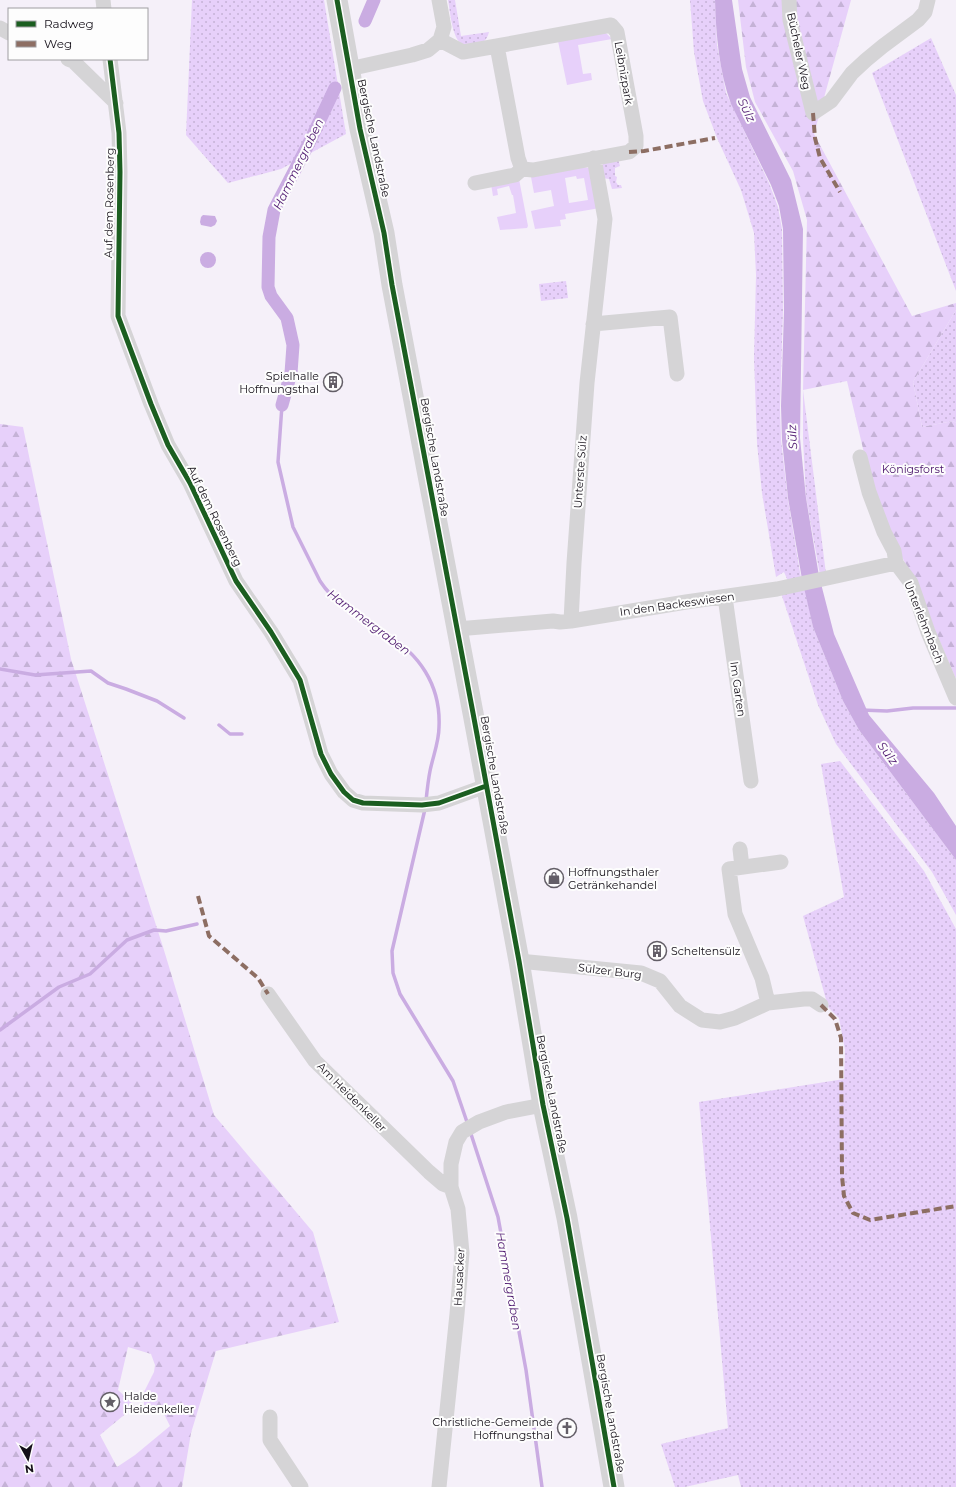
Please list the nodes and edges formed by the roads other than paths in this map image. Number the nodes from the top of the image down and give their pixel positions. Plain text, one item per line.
1 (337, 0) edge
2 (439, 0) edge
3 (789, 0) edge
4 (928, 0) edge
5 (440, 40) junction
6 (497, 46) junction
7 (70, 60) edge
8 (110, 60) edge
9 (349, 68) junction
10 (116, 103) junction
11 (594, 158) junction
12 (522, 169) junction
13 (475, 183) dead end
14 (593, 324) junction
15 (678, 374) dead end
16 (860, 457) dead end
17 (896, 563) junction
18 (725, 597) junction
19 (571, 621) junction
20 (457, 629) junction
21 (956, 698) edge
22 (751, 781) dead end
23 (486, 786) junction
24 (740, 849) dead end
25 (781, 862) dead end
26 (742, 867) junction
27 (519, 961) junction
28 (268, 994) dead end
29 (768, 1004) junction
30 (821, 1005) dead end
31 (543, 1105) junction
32 (451, 1187) junction
33 (270, 1417) dead end
34 (301, 1487) edge
35 (439, 1487) edge
36 (614, 1487) edge

1 - 9 main road, Bergische Landstraße
2 - 5 street
3 - 4 street, Bücheler Weg
5 - 6 street, Leibnizpark
5 - 9 street
6 - 11 street, Leibnizpark
6 - 12 street
7 - 10 street
8 - 10 street, Auf dem Rosenberg
9 - 20 main road, Bergische Landstraße
10 - 23 street, Auf dem Rosenberg
11 - 12 street, Leibnizpark
11 - 14 street, Unterste Sülz
12 - 13 street, Leibnizpark
14 - 15 street
14 - 19 street, Unterste Sülz
16 - 17 street, Unterlehmbach
17 - 18 street, In den Backeswiesen
17 - 21 street, Unterlehmbach
18 - 19 street, In den Backeswiesen
18 - 22 street, Im Garten
19 - 20 street, In den Backeswiesen
20 - 23 main road, Bergische Landstraße
23 - 27 main road, Bergische Landstraße
24 - 26 street
25 - 26 street
26 - 29 street
27 - 29 street, Sülzer Burg
27 - 31 main road, Bergische Landstraße
28 - 32 street, Am Heidenkeller
29 - 30 street, Sülzer Burg
31 - 32 street, Hausacker
31 - 36 main road, Bergische Landstraße
32 - 35 street, Hausacker
33 - 34 street

